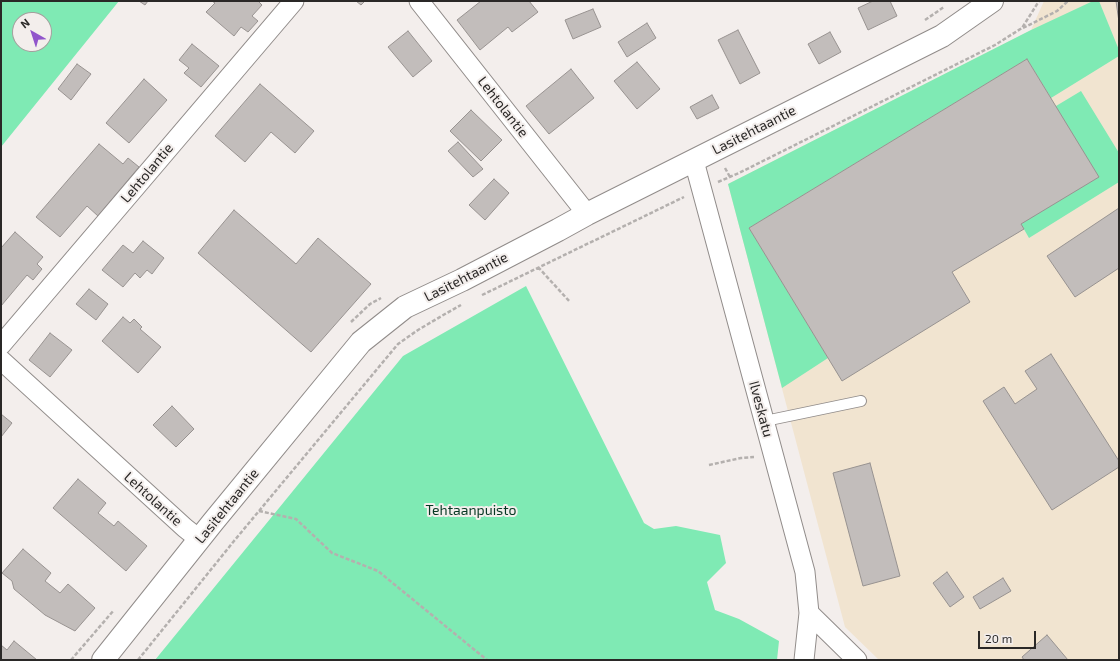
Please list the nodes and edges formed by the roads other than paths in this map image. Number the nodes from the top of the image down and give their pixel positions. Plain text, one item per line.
1 (294, 1) edge
2 (419, 1) edge
3 (971, 1) edge
4 (992, 1) edge
5 (942, 36) junction
6 (694, 161) junction
7 (587, 214) junction
8 (1, 345) edge
9 (1, 360) edge
10 (861, 401) dead end
11 (765, 421) junction
12 (200, 539) junction
13 (809, 613) junction
14 (103, 660) edge
15 (804, 660) edge
16 (857, 660) edge

1 - 8 street, Lehtolantie
2 - 7 street, Lehtolantie
3 - 5 street, Lasitehtaantie
4 - 5 street, Lasitehtaantie
5 - 6 street, Lasitehtaantie
6 - 7 street, Lasitehtaantie
6 - 11 street, Ilveskatu
7 - 12 street, Lasitehtaantie
9 - 12 street, Lehtolantie
10 - 11 lane
11 - 13 street, Ilveskatu
12 - 14 street, Lasitehtaantie
13 - 15 street, Ilveskatu
13 - 16 street

